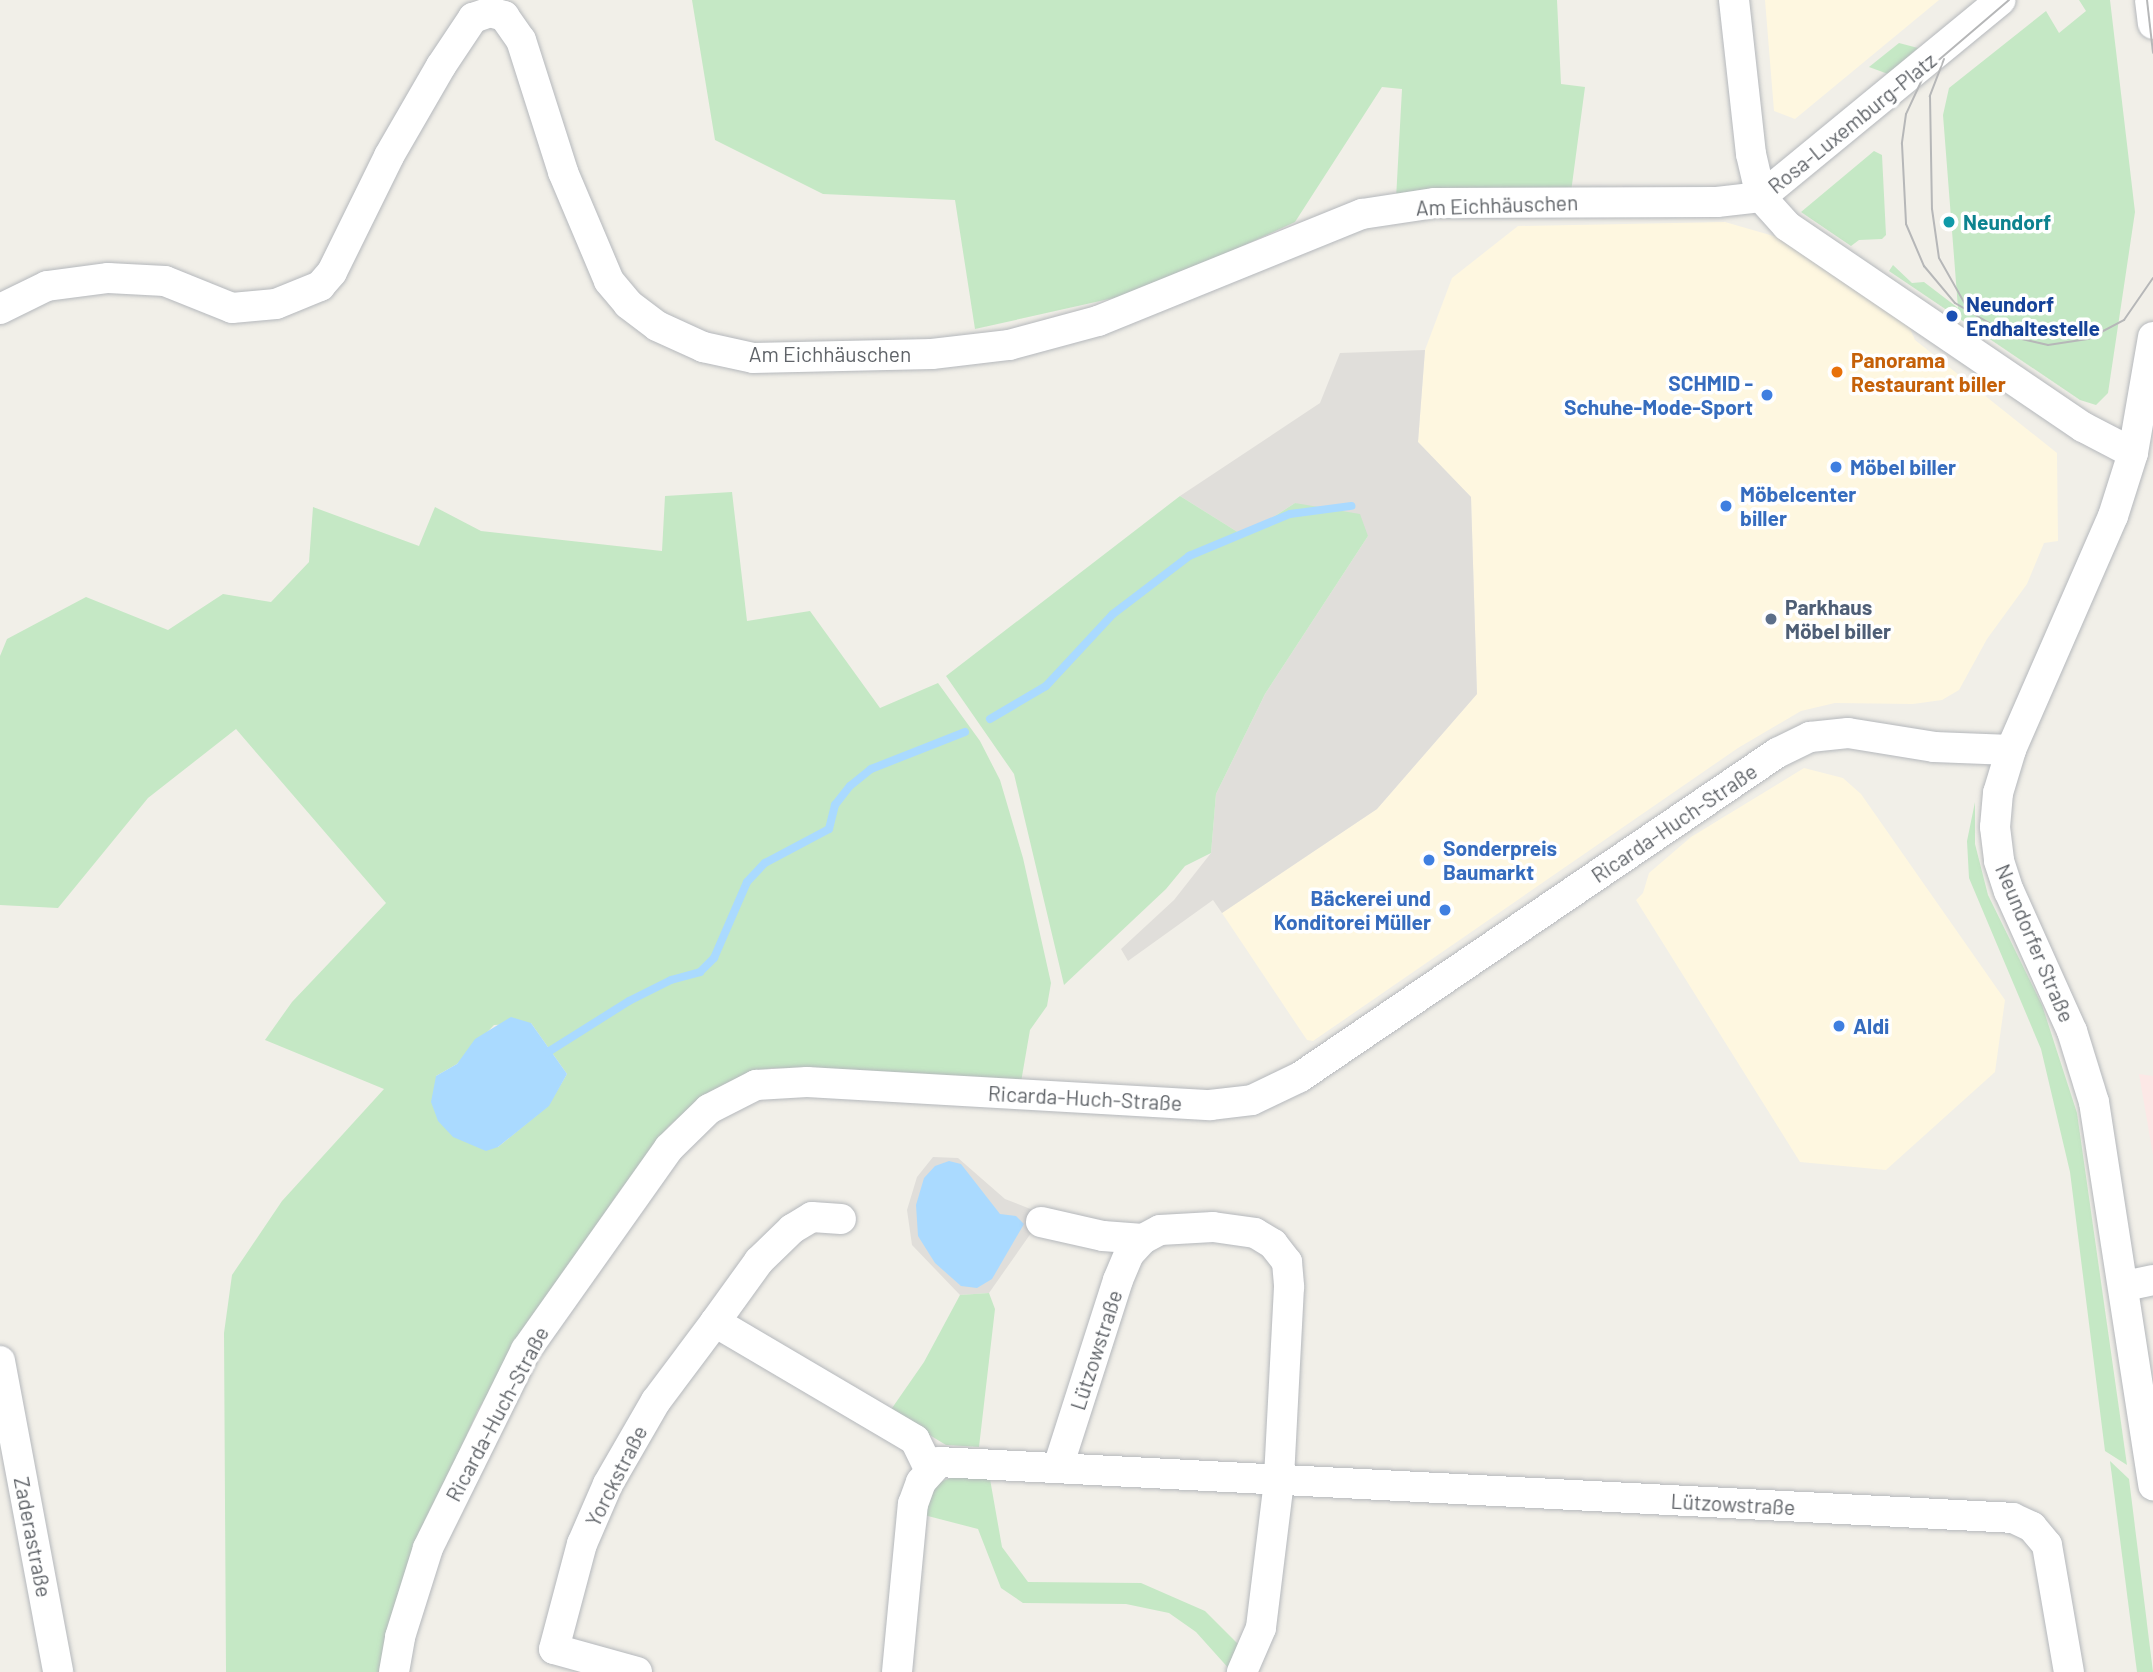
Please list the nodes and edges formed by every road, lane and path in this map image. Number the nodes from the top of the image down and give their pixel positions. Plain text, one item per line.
1 (1734, 0) edge
2 (2001, 0) edge
3 (2150, 0) edge
4 (2153, 24) edge
5 (1761, 197) junction
6 (0, 309) edge
7 (2153, 337) edge
8 (2133, 453) junction
9 (2011, 750) junction
10 (841, 1219) dead end
11 (1041, 1222) dead end
12 (1143, 1239) junction
13 (2139, 1283) edge
14 (715, 1322) junction
15 (0, 1361) edge
16 (934, 1466) junction
17 (1058, 1467) junction
18 (1279, 1481) junction
19 (2153, 1485) edge
20 (552, 1661) edge
21 (58, 1672) edge
22 (394, 1672) edge
23 (636, 1672) edge
24 (897, 1672) edge
25 (1242, 1672) edge
26 (2069, 1672) edge

1 - 5 street
2 - 5 street, Rosa-Luxemburg-Platz
3 - 4 street
5 - 6 street, Am Eichhäuschen
5 - 8 street, Rosa-Luxemburg-Platz
7 - 8 street, Neundorfer Straße
8 - 9 street, Neundorfer Straße
9 - 13 street, Neundorfer Straße
9 - 22 street, Ricarda-Huch-Straße
10 - 14 street, Yorckstraße
11 - 12 street
12 - 17 street, Lützowstraße
12 - 18 street
13 - 19 street, Neundorfer Straße
14 - 16 street
14 - 20 street, Yorckstraße
15 - 21 street, Zaderastraße
16 - 17 street, Lützowstraße
16 - 24 street
17 - 18 street, Lützowstraße
18 - 25 street
18 - 26 street, Lützowstraße
20 - 23 street, Yorckstraße

